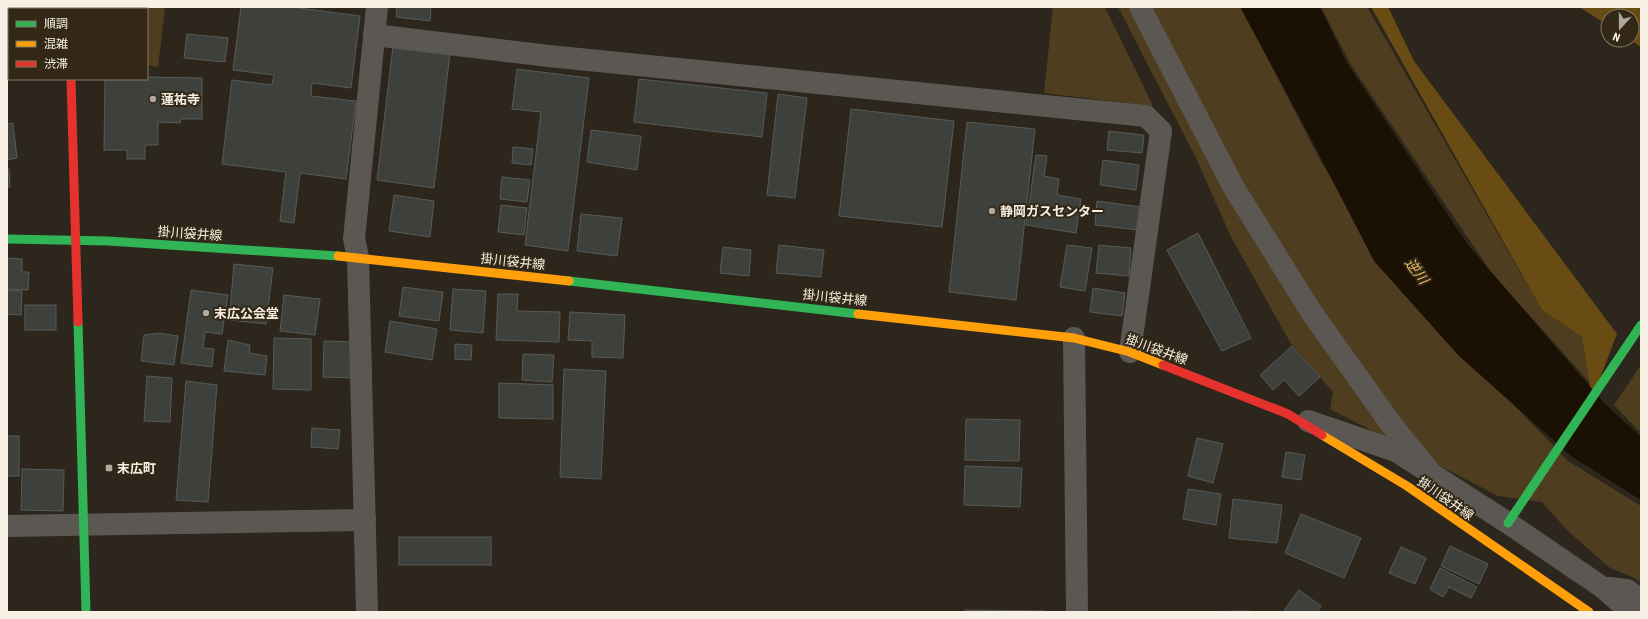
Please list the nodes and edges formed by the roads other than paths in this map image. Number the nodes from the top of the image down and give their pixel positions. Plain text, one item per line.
1 (377, 7) edge
2 (1140, 7) edge
3 (374, 35) junction
4 (71, 80) edge
5 (7, 239) edge
6 (76, 240) junction
7 (358, 257) junction
8 (1641, 325) edge
9 (1074, 338) junction
10 (1130, 352) junction
11 (1288, 414) junction
12 (1429, 471) junction
13 (365, 520) junction
14 (1508, 523) junction
15 (83, 524) junction
16 (7, 526) edge
17 (1602, 587) junction
18 (1641, 600) edge
19 (1587, 611) edge
20 (86, 612) edge
21 (367, 612) edge
22 (1078, 612) edge
23 (1631, 612) edge

1 - 3 street
2 - 12 street
3 - 7 street
3 - 10 street
4 - 6 main road
5 - 6 main road, 掛川袋井線
6 - 7 main road, 掛川袋井線
6 - 15 main road
7 - 9 main road, 掛川袋井線
7 - 13 street
8 - 14 main road
9 - 10 main road, 掛川袋井線
9 - 22 street
10 - 11 main road, 掛川袋井線
11 - 12 street
11 - 19 main road, 掛川袋井線
12 - 14 street
13 - 15 street
13 - 21 street
14 - 17 street
15 - 16 street
15 - 20 main road
17 - 18 street
17 - 23 street

